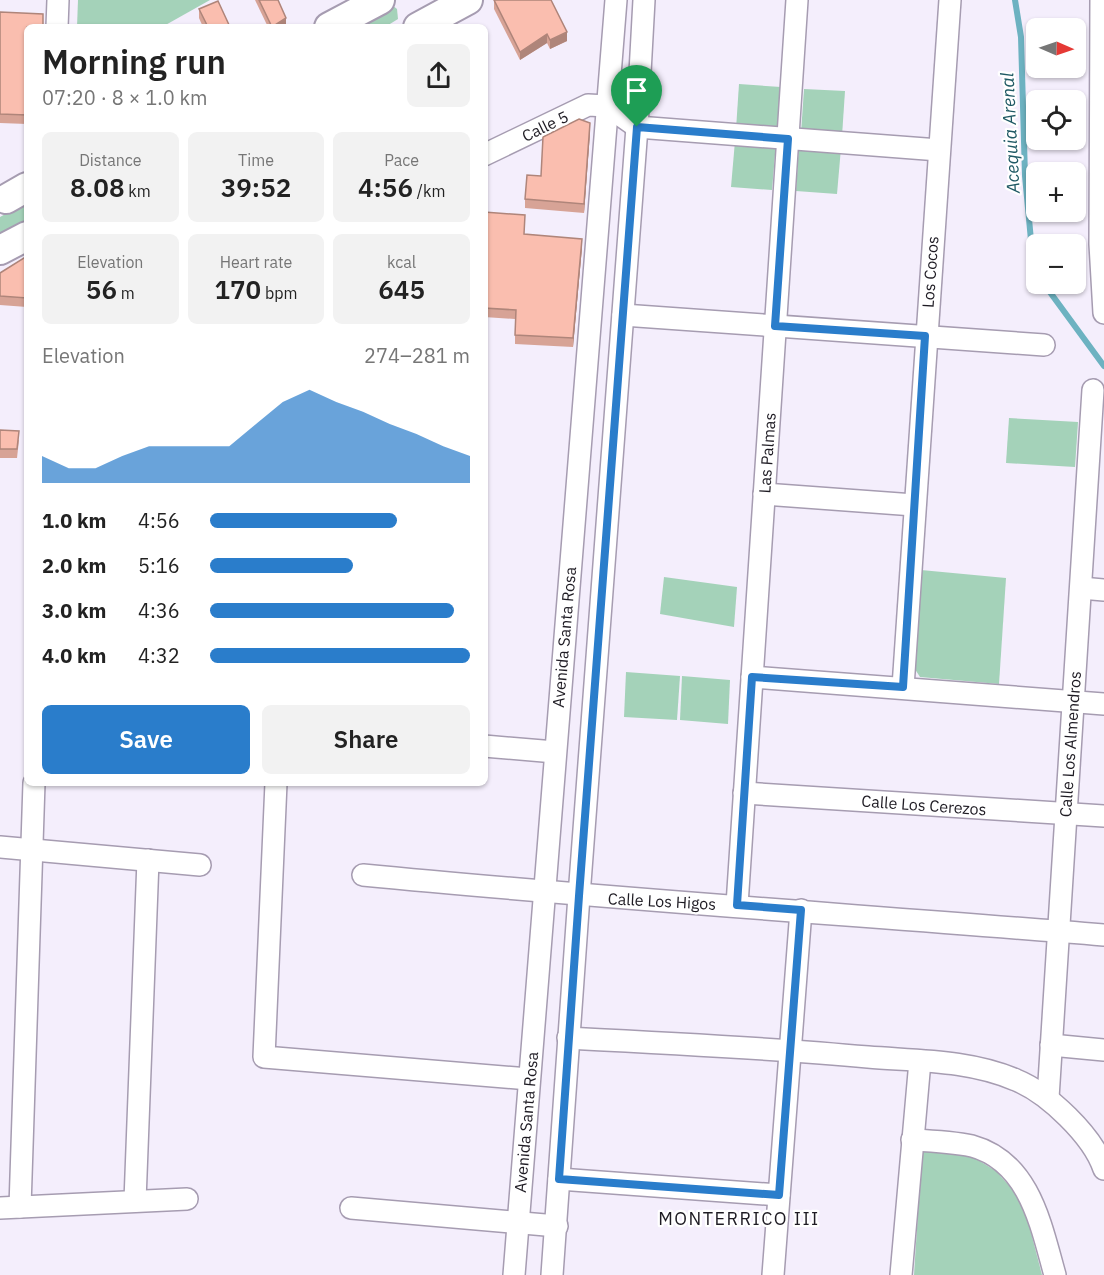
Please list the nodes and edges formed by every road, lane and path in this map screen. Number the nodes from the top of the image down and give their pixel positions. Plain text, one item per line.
1 (58, 0) edge
2 (380, 0) edge
3 (468, 0) edge
4 (615, 0) edge
5 (644, 0) edge
6 (797, 0) edge
7 (950, 0) edge
8 (1101, 0) edge
9 (57, 24) edge
10 (335, 24) edge
11 (424, 24) edge
12 (607, 106) junction
13 (637, 127) junction
14 (788, 139) junction
15 (939, 150) junction
16 (488, 153) edge
17 (24, 238) edge
18 (1102, 244) edge
19 (0, 250) edge
20 (1104, 313) edge
21 (623, 315) junction
22 (775, 326) junction
23 (925, 336) junction
24 (1044, 345) dead end
25 (1094, 390) dead end
26 (764, 494) junction
27 (914, 505) junction
28 (1081, 588) junction
29 (1104, 590) edge
30 (752, 677) junction
31 (903, 687) junction
32 (1073, 702) junction
33 (1104, 704) edge
34 (488, 746) edge
35 (555, 752) junction
36 (34, 786) edge
37 (276, 786) edge
38 (744, 793) junction
39 (1066, 814) junction
40 (1104, 816) edge
41 (0, 847) edge
42 (32, 850) junction
43 (148, 860) junction
44 (200, 865) dead end
45 (363, 875) dead end
46 (544, 893) junction
47 (579, 896) junction
48 (737, 905) junction
49 (801, 910) junction
50 (1058, 931) junction
51 (1104, 935) edge
52 (568, 1038) junction
53 (1051, 1045) junction
54 (791, 1050) junction
55 (1104, 1050) edge
56 (920, 1061) junction
57 (529, 1079) junction
58 (1048, 1098) junction
59 (912, 1140) junction
60 (1104, 1166) edge
61 (559, 1179) junction
62 (779, 1195) junction
63 (187, 1198) dead end
64 (135, 1201) junction
65 (10, 1207) edge
66 (351, 1208) dead end
67 (518, 1222) junction
68 (557, 1226) junction
69 (514, 1275) edge
70 (552, 1275) edge
71 (773, 1275) edge
72 (901, 1275) edge
73 (1055, 1275) edge

1 - 9 street
2 - 10 street
3 - 11 street
4 - 12 street, Avenida Santa Rosa
5 - 13 street, Avenida Santa Rosa
6 - 14 street, Las Palmas
7 - 15 street, Los Cocos
8 - 18 street
12 - 13 street
12 - 16 street, Calle 5
12 - 35 street, Avenida Santa Rosa
13 - 14 street
13 - 21 street, Avenida Santa Rosa
14 - 15 street
14 - 22 street, Las Palmas
15 - 23 street, Los Cocos
17 - 19 street
18 - 20 street
21 - 22 street
21 - 47 street, Avenida Santa Rosa
22 - 23 street
22 - 26 street, Las Palmas
23 - 24 street
23 - 27 street, Los Cocos
25 - 28 street, Calle Los Almendros
26 - 27 street
26 - 30 street, Las Palmas
27 - 31 street, Los Cocos
28 - 29 street
28 - 32 street, Calle Los Almendros
30 - 31 street
30 - 38 street, Las Palmas
31 - 32 street
32 - 33 street
32 - 39 street, Calle Los Almendros
34 - 35 street
35 - 46 street, Avenida Santa Rosa
36 - 42 street
37 - 57 street
38 - 39 street, Calle Los Cerezos
38 - 48 street, Las Palmas
39 - 40 street, Calle Los Cerezos
39 - 50 street, Calle Los Almendros
41 - 42 street
42 - 43 street
42 - 65 street
43 - 44 street
43 - 64 street
45 - 46 street, Calle Los Higos
46 - 47 street, Calle Los Higos
46 - 57 street, Avenida Santa Rosa
47 - 48 street, Calle Los Higos
47 - 52 street, Avenida Santa Rosa
48 - 49 street, Calle Los Higos
49 - 50 street, Calle Los Higos
49 - 54 street
50 - 51 street, Calle Los Higos
50 - 53 street, Calle Los Almendros
52 - 54 street
52 - 61 street, Avenida Santa Rosa
53 - 55 street
53 - 58 street, Calle Los Almendros
54 - 56 street
54 - 62 street
56 - 58 street
56 - 59 street
57 - 67 street, Avenida Santa Rosa
58 - 60 street
59 - 72 street
59 - 73 street
61 - 62 street
61 - 68 street, Avenida Santa Rosa
62 - 71 street
63 - 64 street
64 - 65 street
66 - 67 street
67 - 68 street
67 - 69 street, Avenida Santa Rosa
68 - 70 street, Avenida Santa Rosa

